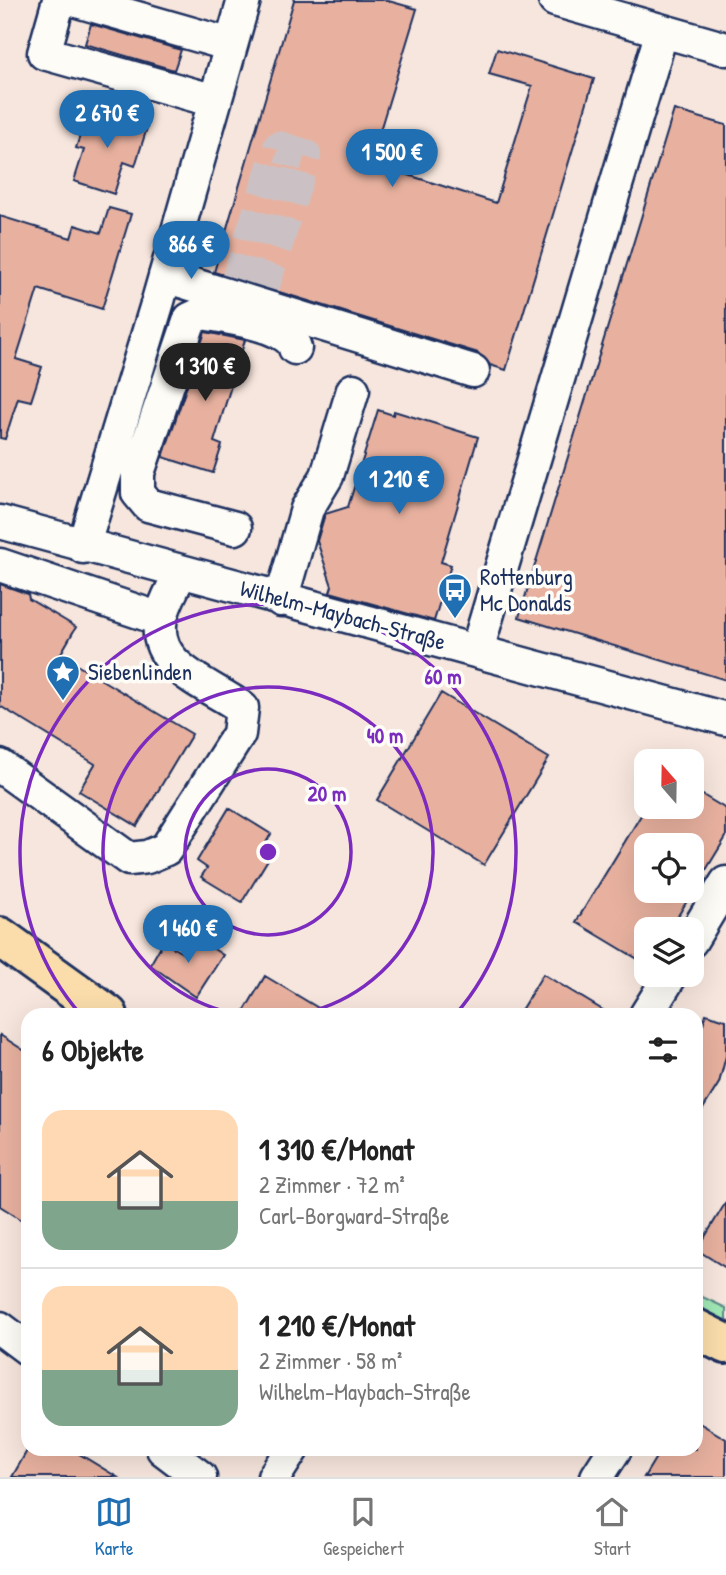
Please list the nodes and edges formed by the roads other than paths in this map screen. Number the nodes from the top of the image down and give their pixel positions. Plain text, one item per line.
1 (59, 0) edge
2 (74, 0) edge
3 (244, 0) edge
4 (555, 0) edge
5 (650, 18) edge
6 (232, 44) junction
7 (726, 49) edge
8 (215, 101) junction
9 (165, 276) junction
10 (295, 348) dead end
11 (474, 372) dead end
12 (352, 390) dead end
13 (0, 522) edge
14 (235, 528) dead end
15 (83, 547) junction
16 (0, 565) edge
17 (180, 573) junction
18 (281, 600) junction
19 (160, 619) junction
20 (477, 650) junction
21 (726, 719) edge
22 (0, 766) edge
23 (726, 883) edge
24 (704, 919) edge
25 (0, 937) edge
26 (664, 987) edge
27 (98, 1008) edge
28 (650, 1008) edge
29 (0, 1328) edge
30 (703, 1332) edge
31 (21, 1344) edge
32 (726, 1344) edge
33 (172, 1456) edge
34 (288, 1456) edge
35 (610, 1456) edge
36 (200, 1477) edge
37 (274, 1477) edge
38 (597, 1477) edge

1 - 8 street
2 - 6 street
3 - 6 street
4 - 5 street
5 - 7 street
5 - 20 street
6 - 8 street
8 - 9 street
9 - 11 street
9 - 15 street
10 - 14 street
12 - 18 street
13 - 15 street, Wilhelm-Maybach-Straße
15 - 17 street, Wilhelm-Maybach-Straße
16 - 19 street
17 - 18 street, Wilhelm-Maybach-Straße
17 - 19 street
18 - 20 street, Wilhelm-Maybach-Straße
19 - 22 street
20 - 21 street, Wilhelm-Maybach-Straße
23 - 24 street
25 - 27 main road
26 - 28 street
29 - 31 street
30 - 32 main road
33 - 36 street
34 - 37 street
35 - 38 street

